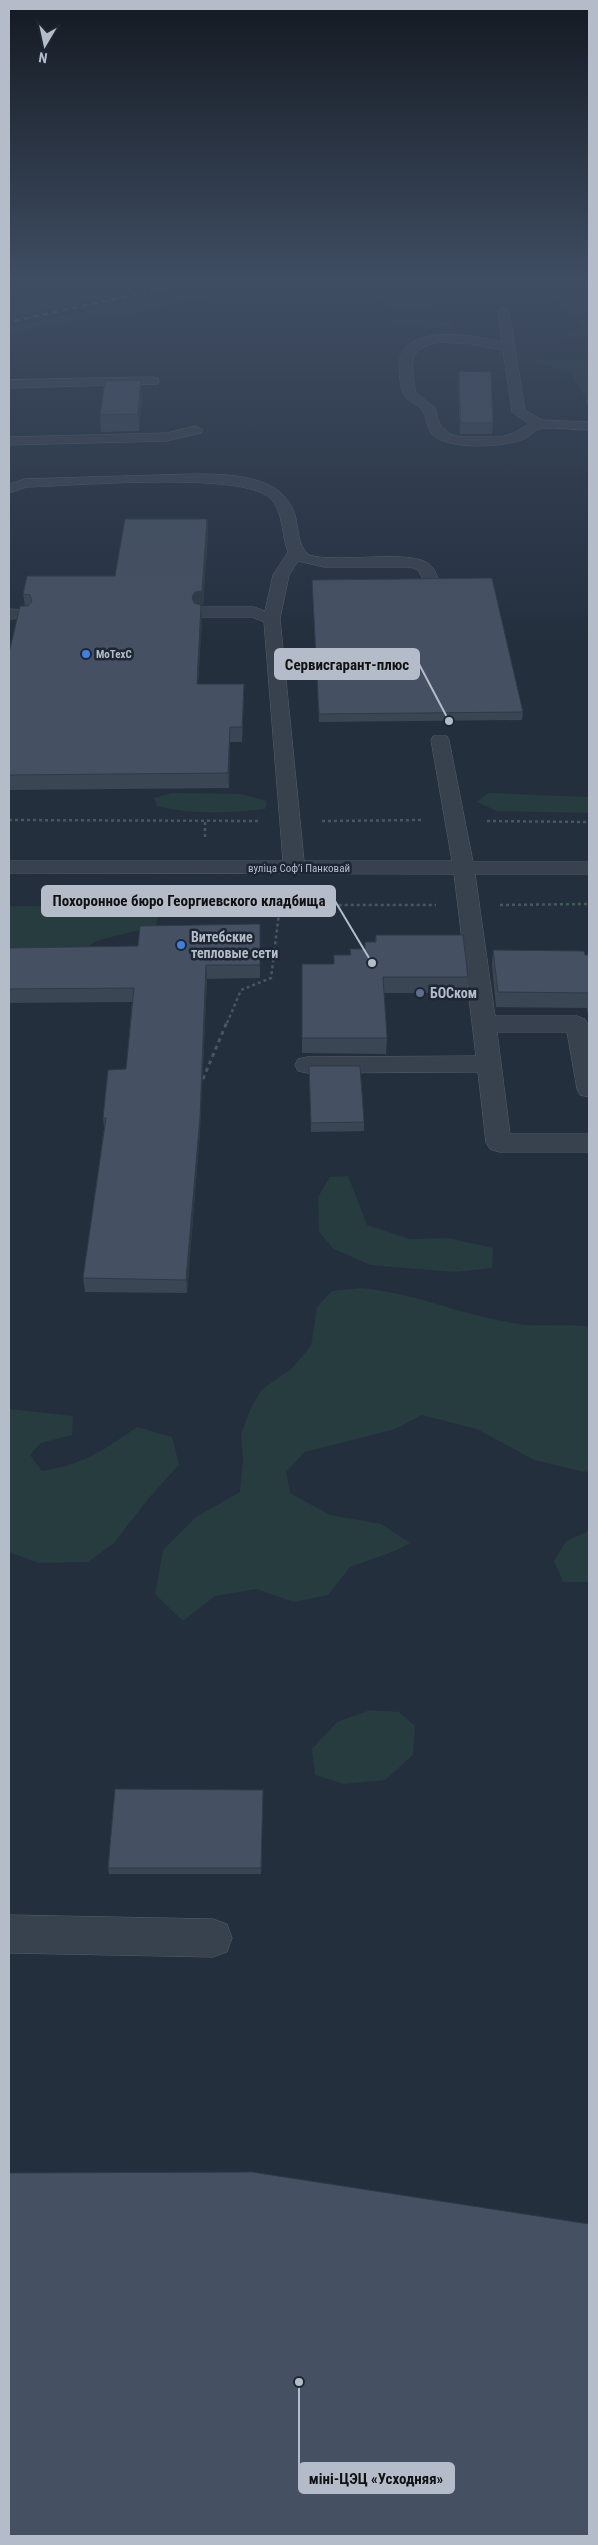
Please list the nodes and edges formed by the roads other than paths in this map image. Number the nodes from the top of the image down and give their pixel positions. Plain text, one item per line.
1 (418, 401) edge
2 (517, 401) edge
3 (539, 424) junction
4 (589, 426) edge
5 (196, 430) dead end
6 (9, 441) edge
7 (9, 489) edge
8 (296, 552) junction
9 (430, 578) edge
10 (202, 612) edge
11 (272, 619) junction
12 (440, 740) dead end
13 (9, 867) edge
14 (294, 868) junction
15 (464, 868) junction
16 (589, 868) edge
17 (484, 1024) junction
18 (489, 1064) junction
19 (307, 1065) edge
20 (589, 1089) edge
21 (589, 1143) edge
22 (9, 1934) edge
23 (213, 1938) dead end

1 - 3 street
2 - 3 street
3 - 4 street
5 - 6 street
7 - 8 street
8 - 9 street
8 - 11 street
10 - 11 street
11 - 14 street
12 - 15 street
13 - 14 street, вуліца Софʼі Панковай
14 - 15 street, вуліца Софʼі Панковай
15 - 16 street, вуліца Софʼі Панковай
15 - 17 street
17 - 18 street
17 - 20 street
18 - 19 street
18 - 21 street
22 - 23 street

